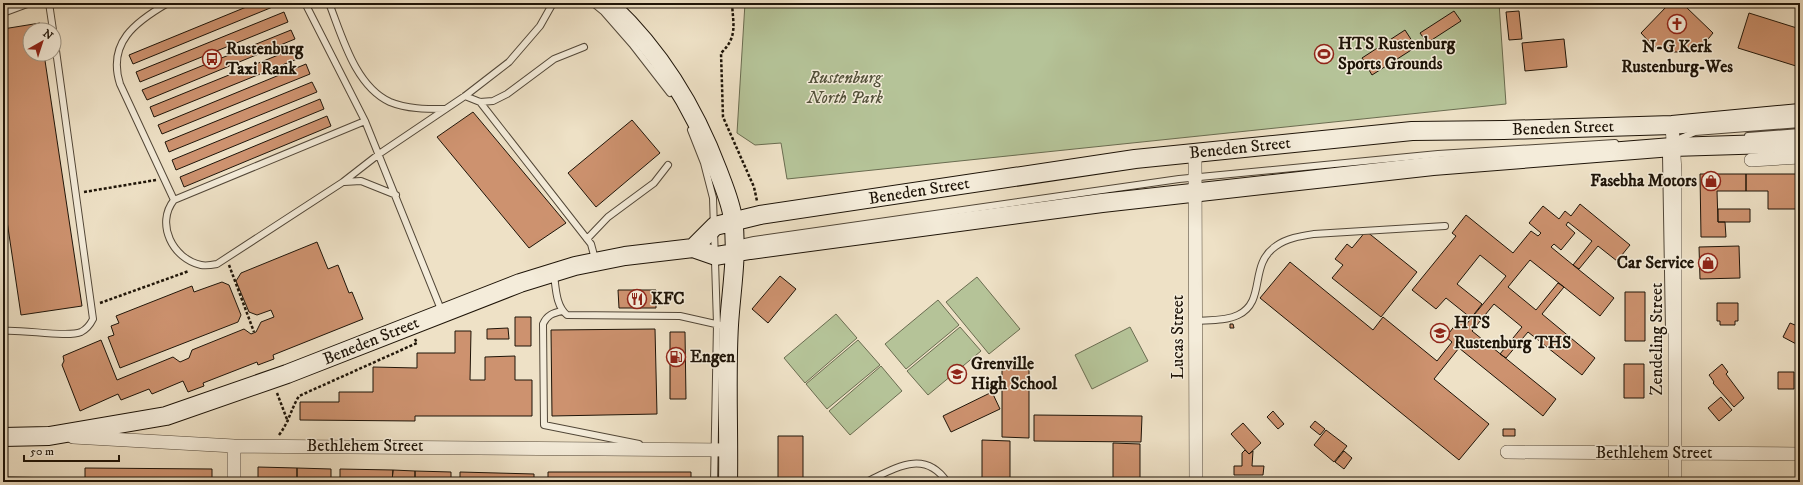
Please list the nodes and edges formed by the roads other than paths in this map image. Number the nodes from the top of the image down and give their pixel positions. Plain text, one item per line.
1 (30, 3) edge
2 (49, 3) edge
3 (168, 3) edge
4 (305, 3) edge
5 (329, 3) edge
6 (553, 3) edge
7 (593, 3) edge
8 (608, 3) edge
9 (3, 13) edge
10 (52, 22) edge
11 (584, 46) dead end
12 (58, 62) edge
13 (465, 96) junction
14 (674, 100) dead end
15 (480, 102) junction
16 (444, 109) junction
17 (1800, 113) edge
18 (365, 121) junction
19 (1800, 124) edge
20 (690, 126) dead end
21 (1800, 132) edge
22 (1738, 137) dead end
23 (1672, 138) junction
24 (1714, 138) dead end
25 (1625, 142) dead end
26 (1800, 143) edge
27 (1194, 153) junction
28 (380, 154) junction
29 (1800, 157) edge
30 (1751, 160) dead end
31 (668, 165) dead end
32 (343, 182) junction
33 (1195, 185) junction
34 (396, 195) junction
35 (174, 200) junction
36 (733, 220) junction
37 (715, 226) junction
38 (1445, 226) dead end
39 (587, 239) junction
40 (693, 248) junction
41 (725, 249) junction
42 (596, 262) junction
43 (553, 272) junction
44 (562, 310) junction
45 (442, 313) junction
46 (1196, 322) junction
47 (723, 325) junction
48 (3, 331) edge
49 (49, 436) junction
50 (3, 437) edge
51 (234, 446) junction
52 (662, 449) junction
53 (721, 450) junction
54 (1507, 452) dead end
55 (1673, 453) junction
56 (1800, 454) edge
57 (234, 482) edge
58 (714, 482) edge
59 (728, 482) edge
60 (866, 482) edge
61 (947, 482) edge
62 (1196, 482) edge
63 (1207, 482) edge
64 (1219, 482) edge
65 (1670, 482) edge
66 (1675, 482) edge

1 - 9 lane
2 - 10 lane
3 - 35 lane
4 - 18 lane
5 - 16 lane
6 - 13 lane
7 - 14 lane
8 - 36 main road
11 - 15 lane
12 - 48 lane
13 - 15 lane
13 - 16 lane
15 - 39 lane
16 - 28 lane
17 - 23 main road, Beneden Street
18 - 28 lane
18 - 35 lane
19 - 23 lane
20 - 37 lane
21 - 22 lane
23 - 24 lane
23 - 26 main road, Beneden Street
23 - 27 main road, Beneden Street
23 - 33 main road, Beneden Street
23 - 55 street, Zendeling Street
25 - 33 lane
27 - 33 street, Lucas Street
27 - 36 main road, Beneden Street
28 - 32 lane
28 - 34 lane
29 - 30 street
31 - 39 lane
32 - 34 lane
32 - 35 lane
33 - 41 main road, Beneden Street
33 - 46 street, Lucas Street
34 - 45 lane
36 - 37 main road, Beneden Street
36 - 41 main road
37 - 40 main road, Beneden Street
37 - 41 lane
38 - 46 lane
39 - 42 lane
40 - 41 main road, Beneden Street
40 - 42 main road, Beneden Street
41 - 47 main road
42 - 43 main road, Beneden Street
43 - 44 lane
43 - 45 main road, Beneden Street
44 - 47 lane
44 - 52 lane
45 - 49 main road, Beneden Street
46 - 62 street, Lucas Street
47 - 53 main road
49 - 50 main road, Bethlehem Street
49 - 51 street, Bethlehem Street
51 - 52 street, Bethlehem Street
51 - 57 street
52 - 53 street, Bethlehem Street
53 - 58 lane
53 - 59 main road
54 - 55 street, Bethlehem Street
55 - 56 street, Bethlehem Street
55 - 65 lane
55 - 66 street, Zendeling Street
60 - 61 lane
63 - 64 lane

